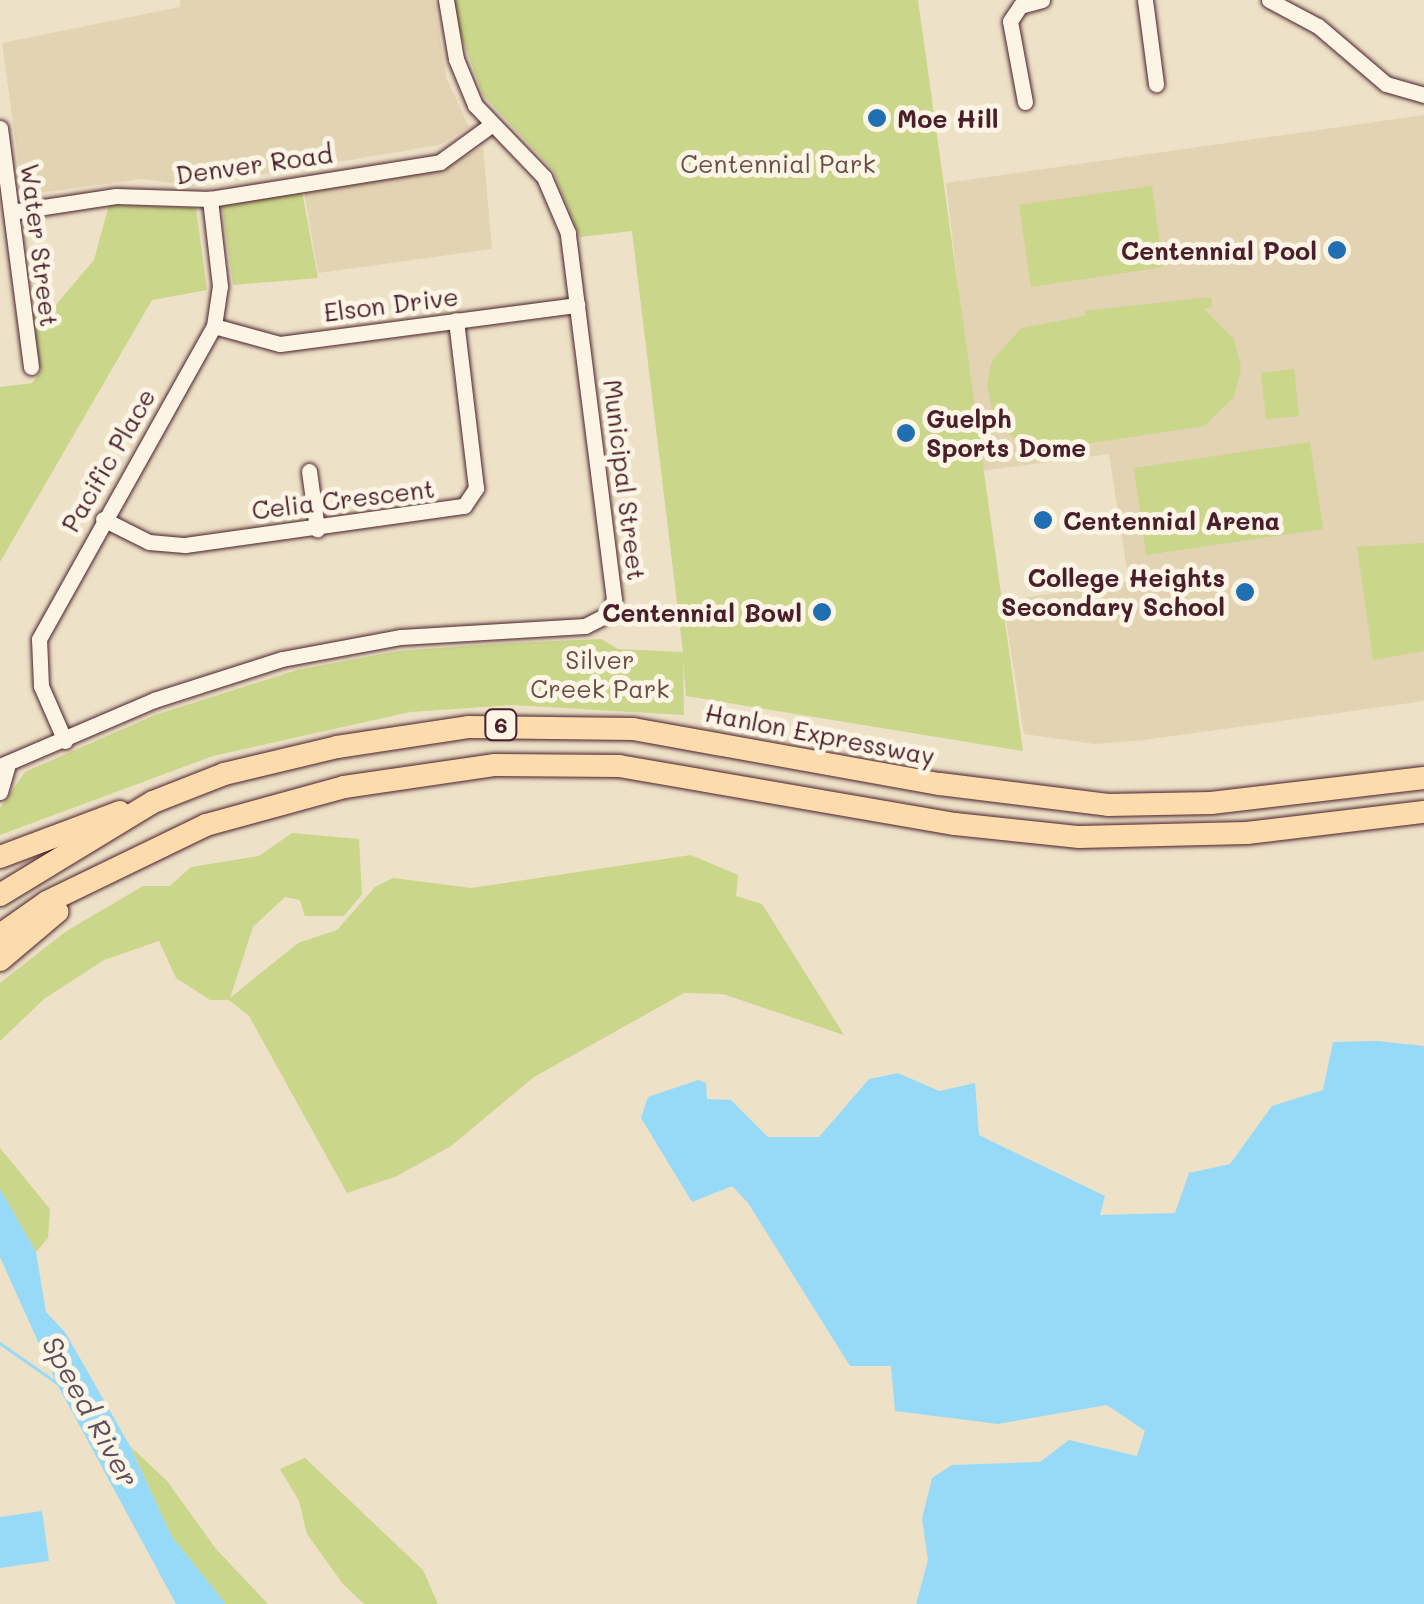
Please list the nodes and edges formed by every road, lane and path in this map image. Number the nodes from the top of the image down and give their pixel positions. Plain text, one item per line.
1 (446, 0) edge
2 (1042, 0) edge
3 (1146, 0) edge
4 (1269, 0) edge
5 (1156, 84) dead end
6 (1424, 96) edge
7 (1025, 102) dead end
8 (491, 124) junction
9 (0, 128) edge
10 (210, 199) junction
11 (11, 212) junction
12 (577, 306) junction
13 (456, 320) junction
14 (214, 326) junction
15 (31, 367) dead end
16 (309, 471) dead end
17 (103, 520) junction
18 (316, 529) junction
19 (65, 741) junction
20 (3, 767) edge
21 (1424, 778) edge
22 (0, 792) edge
23 (152, 802) junction
24 (1424, 812) edge
25 (0, 857) edge
26 (98, 879) junction
27 (0, 895) edge
28 (0, 935) edge
29 (0, 960) edge

1 - 8 street, Municipal Street
2 - 7 street
3 - 5 street
4 - 6 street
8 - 10 street, Denver Road
8 - 12 street, Municipal Street
9 - 11 street, Water Street
10 - 11 street, Denver Road
10 - 14 street, Pacific Place
11 - 15 street, Water Street
12 - 13 street, Elson Drive
12 - 19 street, Municipal Street
13 - 14 street, Elson Drive
13 - 18 street, Celia Crescent
14 - 17 street, Pacific Place
16 - 18 street
17 - 18 street, Celia Crescent
17 - 19 street, Pacific Place
19 - 20 street, Municipal Street
20 - 22 street, Municipal Street
21 - 23 highway, Hanlon Expressway / 6
23 - 25 highway
23 - 27 highway, Hanlon Expressway / 6
24 - 26 highway, 6
26 - 28 highway, 6
26 - 29 highway

